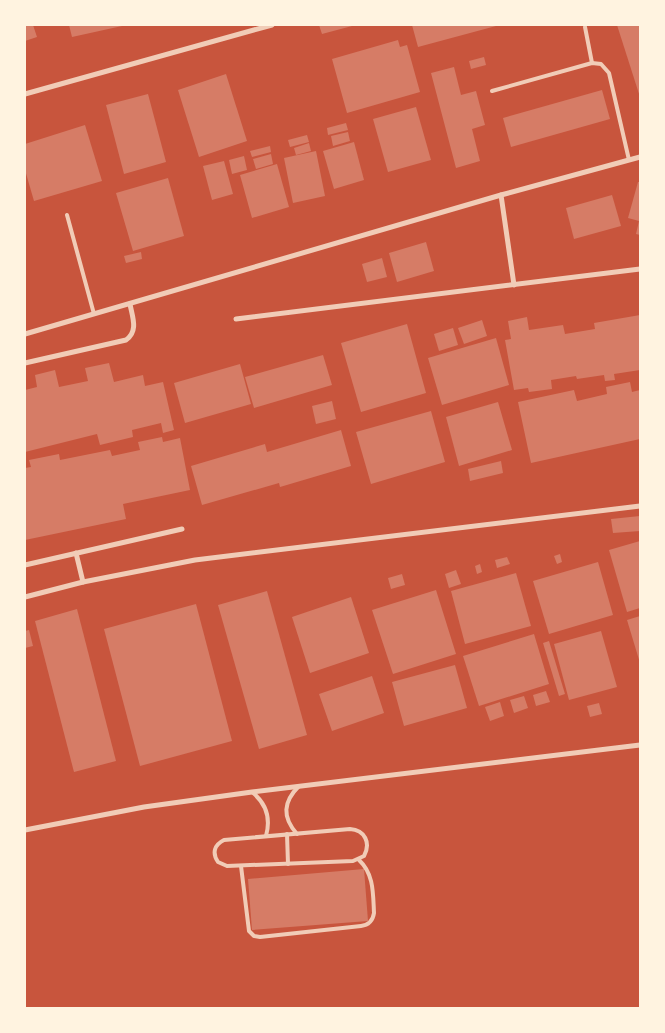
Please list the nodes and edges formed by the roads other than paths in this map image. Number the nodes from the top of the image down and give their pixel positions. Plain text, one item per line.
1 (272, 25) edge
2 (585, 27) dead end
3 (592, 63) junction
4 (492, 92) dead end
5 (25, 94) edge
6 (640, 157) edge
7 (630, 160) junction
8 (501, 196) junction
9 (68, 215) dead end
10 (640, 269) edge
11 (514, 285) junction
12 (130, 304) junction
13 (94, 314) junction
14 (236, 319) dead end
15 (25, 334) edge
16 (25, 363) edge
17 (640, 506) edge
18 (182, 529) dead end
19 (76, 553) junction
20 (25, 565) edge
21 (83, 582) junction
22 (25, 597) edge
23 (640, 745) edge
24 (299, 786) junction
25 (252, 792) junction
26 (25, 830) edge
27 (287, 834) junction
28 (297, 834) junction
29 (266, 836) junction
30 (359, 860) junction
31 (288, 864) junction
32 (241, 866) junction

1 - 5 street
2 - 3 lane
3 - 4 lane
3 - 7 lane
6 - 7 street
7 - 8 street
8 - 11 street
8 - 12 street
9 - 13 lane
10 - 11 street
11 - 14 street
12 - 13 street
12 - 16 street
13 - 15 street
17 - 21 street
18 - 19 street
19 - 20 street
19 - 21 street
21 - 22 street
23 - 24 street
24 - 25 street
24 - 28 lane
25 - 26 street
25 - 29 lane
27 - 28 lane
27 - 29 lane
27 - 31 lane
28 - 30 lane
29 - 32 lane
30 - 31 lane
30 - 32 lane
31 - 32 lane

